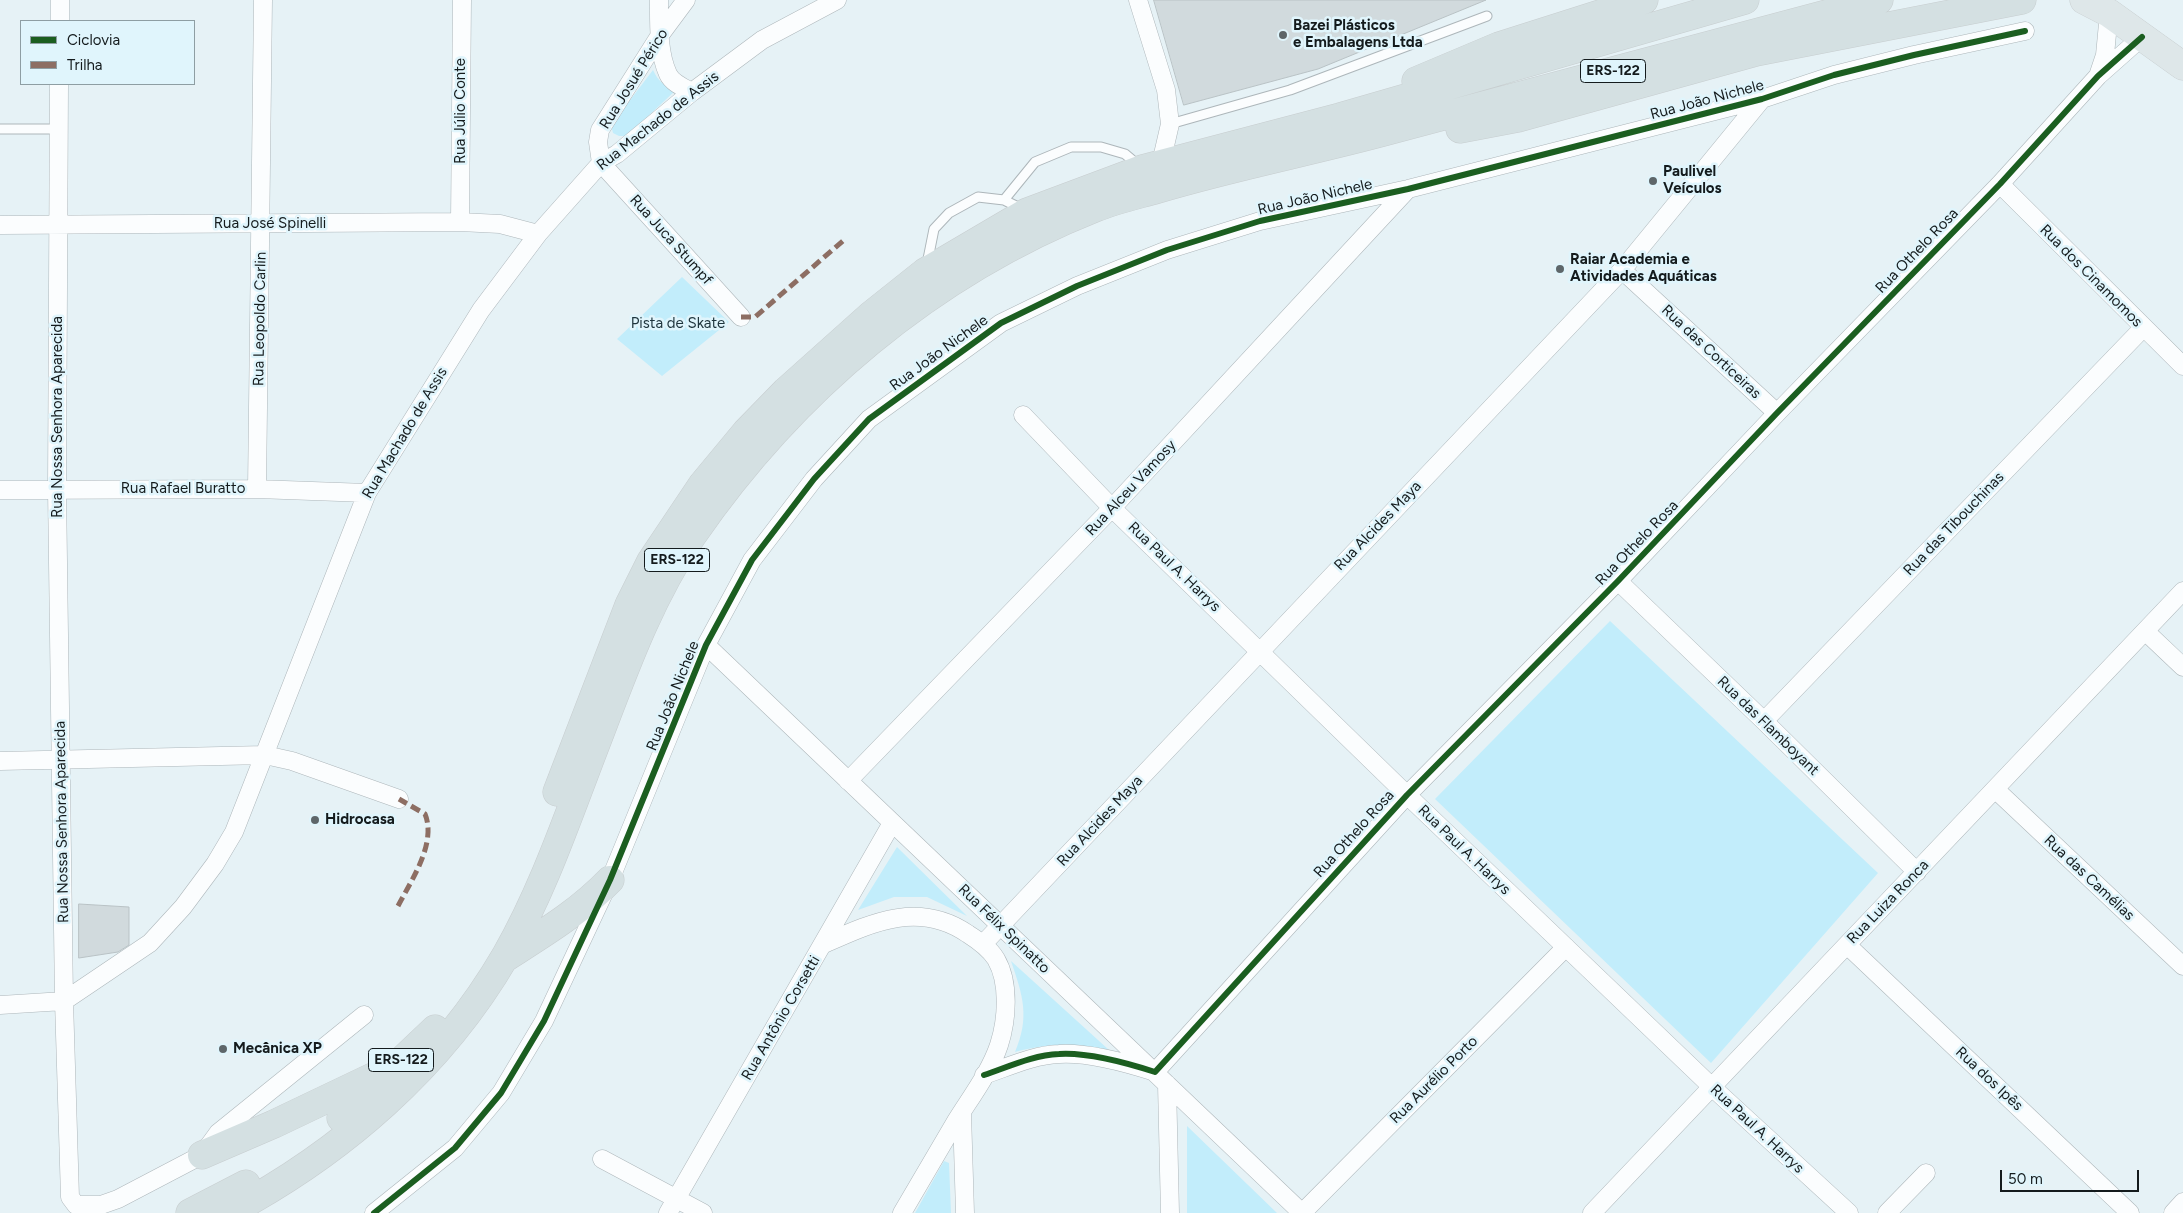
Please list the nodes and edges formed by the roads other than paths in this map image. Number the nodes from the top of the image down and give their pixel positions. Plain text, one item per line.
1 (60, 0) edge
2 (263, 0) edge
3 (462, 0) edge
4 (659, 0) edge
5 (686, 0) edge
6 (837, 0) edge
7 (1138, 0) edge
8 (1644, 0) edge
9 (1745, 0) edge
10 (1879, 0) edge
11 (2022, 0) edge
12 (2084, 0) edge
13 (2109, 13) junction
14 (1487, 16) dead end
15 (60, 20) edge
16 (2025, 31) dead end
17 (660, 35) junction
18 (2142, 37) junction
19 (2183, 66) edge
20 (2098, 76) junction
21 (59, 85) edge
22 (692, 92) junction
23 (1762, 99) junction
24 (1170, 124) junction
25 (0, 129) edge
26 (59, 129) junction
27 (1344, 130) junction
28 (601, 163) junction
29 (1151, 166) junction
30 (2000, 184) junction
31 (1408, 189) junction
32 (1015, 206) junction
33 (460, 222) junction
34 (58, 224) junction
35 (261, 224) junction
36 (0, 226) edge
37 (538, 234) junction
38 (1622, 270) junction
39 (925, 272) junction
40 (741, 317) dead end
41 (2143, 328) junction
42 (2183, 366) edge
43 (1777, 413) junction
44 (1023, 414) dead end
45 (257, 488) junction
46 (57, 489) junction
47 (0, 490) edge
48 (367, 493) junction
49 (1112, 508) junction
50 (1618, 582) junction
51 (2183, 591) edge
52 (2145, 631) junction
53 (706, 646) junction
54 (1260, 650) junction
55 (2183, 667) edge
56 (1764, 721) junction
57 (264, 755) junction
58 (62, 758) junction
59 (0, 761) edge
60 (848, 781) junction
61 (1995, 789) junction
62 (1406, 795) junction
63 (399, 799) dead end
64 (892, 823) junction
65 (1917, 872) junction
66 (610, 880) junction
67 (1001, 926) junction
68 (824, 944) junction
69 (983, 944) junction
70 (1847, 945) junction
71 (1566, 947) junction
72 (504, 959) junction
73 (2183, 966) edge
74 (64, 1001) junction
75 (0, 1005) edge
76 (364, 1016) dead end
77 (396, 1066) junction
78 (1155, 1072) junction
79 (984, 1075) junction
80 (1167, 1084) junction
81 (1713, 1088) junction
82 (962, 1112) junction
83 (202, 1155) junction
84 (602, 1160) dead end
85 (1926, 1173) dead end
86 (2183, 1202) edge
87 (672, 1206) edge
88 (190, 1213) edge
89 (228, 1213) edge
90 (374, 1213) edge
91 (703, 1213) edge
92 (902, 1213) edge
93 (965, 1213) edge
94 (1170, 1213) edge
95 (1302, 1213) edge
96 (1592, 1213) edge
97 (1849, 1213) edge
98 (1887, 1213) edge
99 (2130, 1213) edge
100 (2173, 1213) edge

1 - 15 street
2 - 35 street, Rua Leopoldo Carlin
3 - 33 street, Rua Júlio Conte
4 - 17 street
5 - 17 street, Rua Josué Périco
6 - 22 street, Rua Machado de Assis
7 - 24 street
8 - 27 highway
9 - 27 highway, ERS-122
10 - 27 highway, ERS-122
11 - 27 highway
12 - 13 main road
13 - 18 main road
13 - 20 street, Rua Othelo Rosa
14 - 24 lane
16 - 23 street, Rua João Nichele
17 - 22 street
17 - 28 street, Rua Josué Périco
18 - 19 main road
18 - 20 street, Rua Othelo Rosa
20 - 30 street, Rua Othelo Rosa
21 - 26 street, Rua Nossa Senhora Aparecida
22 - 28 street, Rua Machado de Assis
23 - 31 street, Rua João Nichele
23 - 38 street, Rua Alcides Maya
24 - 29 street
25 - 26 lane
26 - 34 street, Rua Nossa Senhora Aparecida
27 - 29 highway, ERS-122
27 - 72 highway, ERS-122
28 - 37 street, Rua Machado de Assis
28 - 40 street, Rua Juca Stumpf
29 - 32 highway, ERS-122
29 - 32 lane
30 - 41 street, Rua dos Cinamomos
30 - 43 street, Rua Othelo Rosa
31 - 49 street, Rua Alceu Vamosy
31 - 53 street, Rua João Nichele
32 - 39 highway, ERS-122
32 - 39 lane
33 - 35 street, Rua José Spinelli
33 - 37 street, Rua José Spinelli
34 - 35 street, Rua José Spinelli
34 - 36 street, Rua José Spinelli
34 - 46 street, Rua Nossa Senhora Aparecida
35 - 45 street, Rua Leopoldo Carlin
37 - 48 street, Rua Machado de Assis
38 - 43 street, Rua das Corticeiras
38 - 54 street, Rua Alcides Maya
39 - 77 highway, ERS-122
41 - 42 street, Rua dos Cinamomos
41 - 56 street, Rua das Tibouchinas
43 - 50 street, Rua Othelo Rosa
44 - 49 street, Rua Paul A. Harrys
45 - 46 street, Rua Rafael Buratto
45 - 48 street, Rua Rafael Buratto
46 - 47 street, Rua Rafael Buratto
46 - 58 street, Rua Nossa Senhora Aparecida
48 - 57 street, Rua Machado de Assis
49 - 54 street, Rua Paul A. Harrys
49 - 60 street, Rua Alceu Vamosy
50 - 56 street, Rua das Flamboyant
50 - 62 street, Rua Othelo Rosa
51 - 52 street, Rua Luiza Ronca
52 - 55 street
52 - 61 street, Rua Luiza Ronca
53 - 60 street, Rua Félix Spinatto
53 - 66 street, Rua João Nichele
54 - 62 street, Rua Paul A. Harrys
54 - 67 street, Rua Alcides Maya
56 - 65 street, Rua das Flamboyant
57 - 58 street
57 - 63 street
57 - 74 street, Rua Machado de Assis
58 - 59 street
58 - 74 street, Rua Nossa Senhora Aparecida
60 - 64 street, Rua Félix Spinatto
61 - 65 street, Rua Luiza Ronca
61 - 73 street, Rua das Camélias
62 - 71 street, Rua Paul A. Harrys
62 - 78 street, Rua Othelo Rosa
64 - 67 street, Rua Félix Spinatto
64 - 68 street, Rua Antônio Corsetti
65 - 70 street, Rua Luiza Ronca
66 - 72 highway
66 - 90 street, Rua João Nichele
67 - 69 street, Rua Alcides Maya
67 - 78 street, Rua Félix Spinatto
68 - 69 street
68 - 87 street, Rua Antônio Corsetti
69 - 79 street
70 - 81 street, Rua Luiza Ronca
70 - 99 street, Rua dos Ipês
71 - 81 street, Rua Paul A. Harrys
71 - 95 street, Rua Aurélio Porto
72 - 89 highway, ERS-122
74 - 75 street
74 - 83 street, Rua Nossa Senhora Aparecida
76 - 83 street, Rua Nossa Senhora Aparecida
77 - 83 highway
77 - 88 highway, ERS-122
78 - 79 street
78 - 80 street, Rua Félix Spinatto
79 - 82 street
80 - 94 street
80 - 95 street, Rua Félix Spinatto
81 - 96 street, Rua Luiza Ronca
81 - 97 street, Rua Paul A. Harrys
82 - 92 street
82 - 93 street
84 - 87 street
85 - 98 street
86 - 100 street
87 - 91 street

